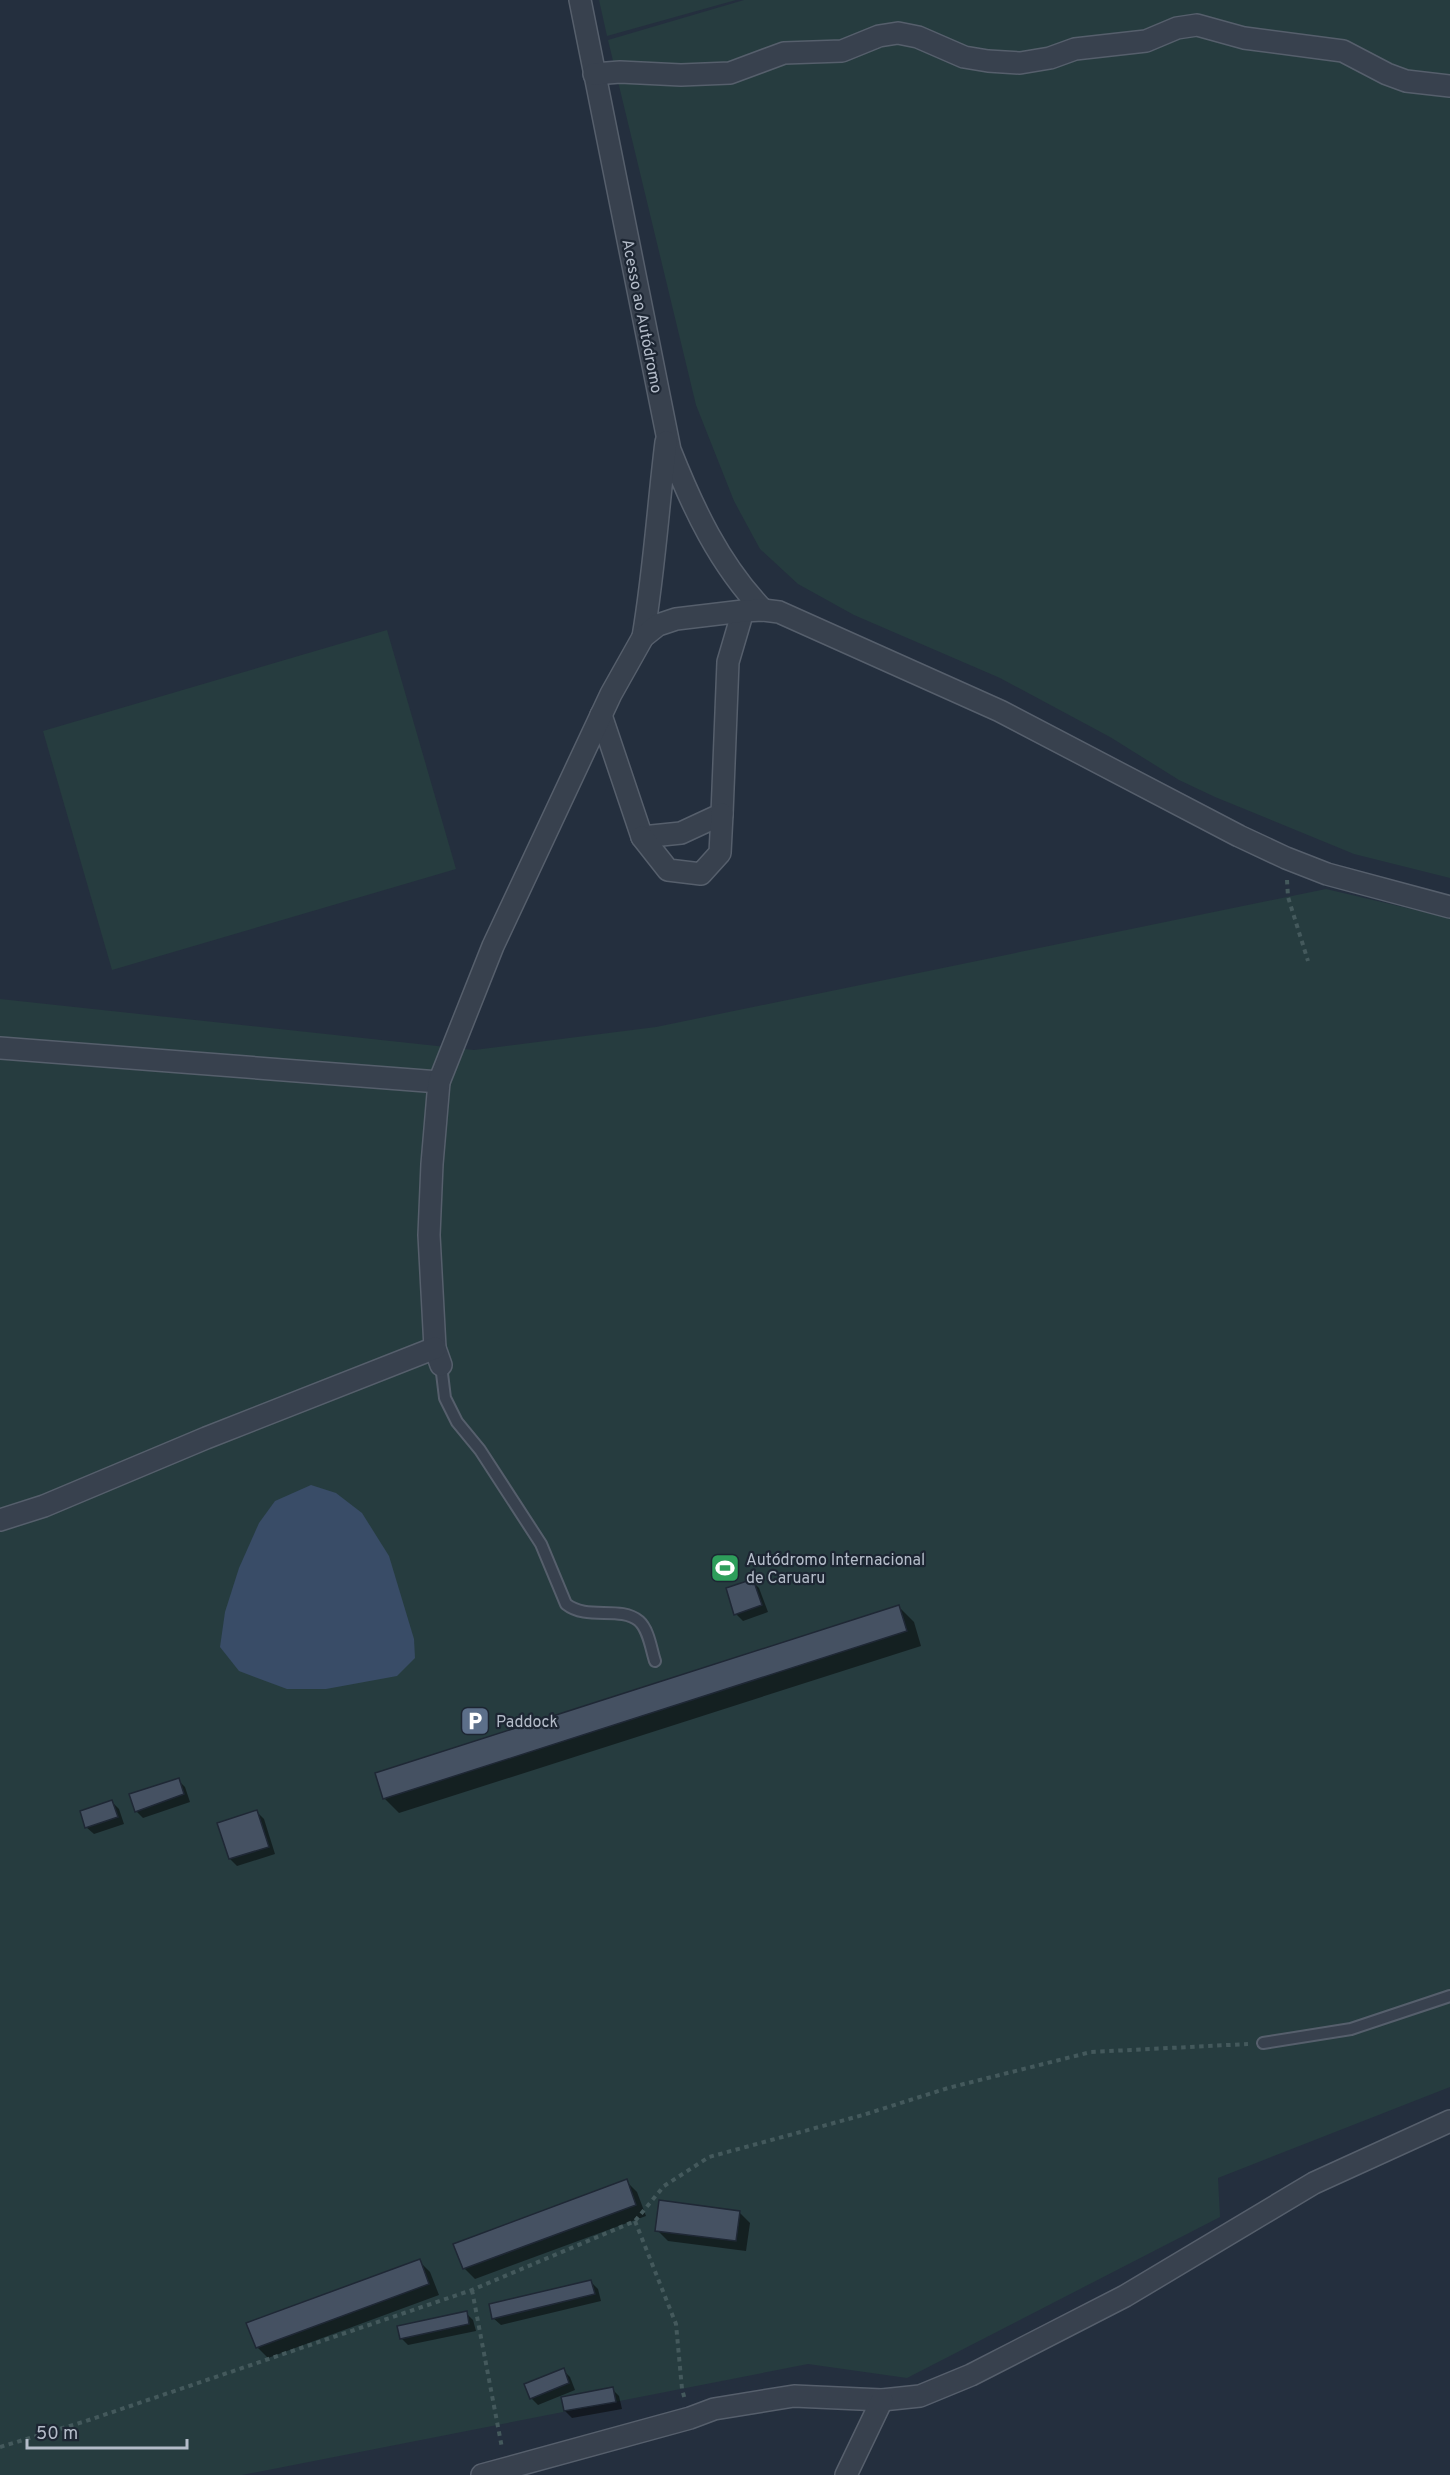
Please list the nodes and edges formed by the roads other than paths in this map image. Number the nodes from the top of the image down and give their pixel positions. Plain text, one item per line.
1 (580, 0) edge
2 (594, 74) junction
3 (1450, 86) edge
4 (667, 436) junction
5 (753, 610) junction
6 (643, 638) junction
7 (601, 715) junction
8 (722, 814) junction
9 (642, 837) junction
10 (1450, 907) edge
11 (0, 1048) edge
12 (440, 1082) junction
13 (438, 1357) junction
14 (0, 1521) edge
15 (656, 1661) dead end
16 (1450, 1996) edge
17 (1263, 2043) road end
18 (1450, 2121) edge
19 (882, 2400) junction
20 (482, 2475) edge
21 (846, 2475) edge

1 - 2 street, Acesso ao Autódromo
2 - 3 street
2 - 4 street, Acesso ao Autódromo
4 - 5 street, Acesso ao Autódromo
4 - 6 street
5 - 6 street
5 - 8 street
5 - 10 street
6 - 7 street
7 - 9 street
7 - 12 street
8 - 9 street
8 - 9 street
11 - 12 street
12 - 13 street
13 - 14 street
13 - 15 lane
16 - 17 lane
18 - 19 street
19 - 20 street
19 - 21 street

